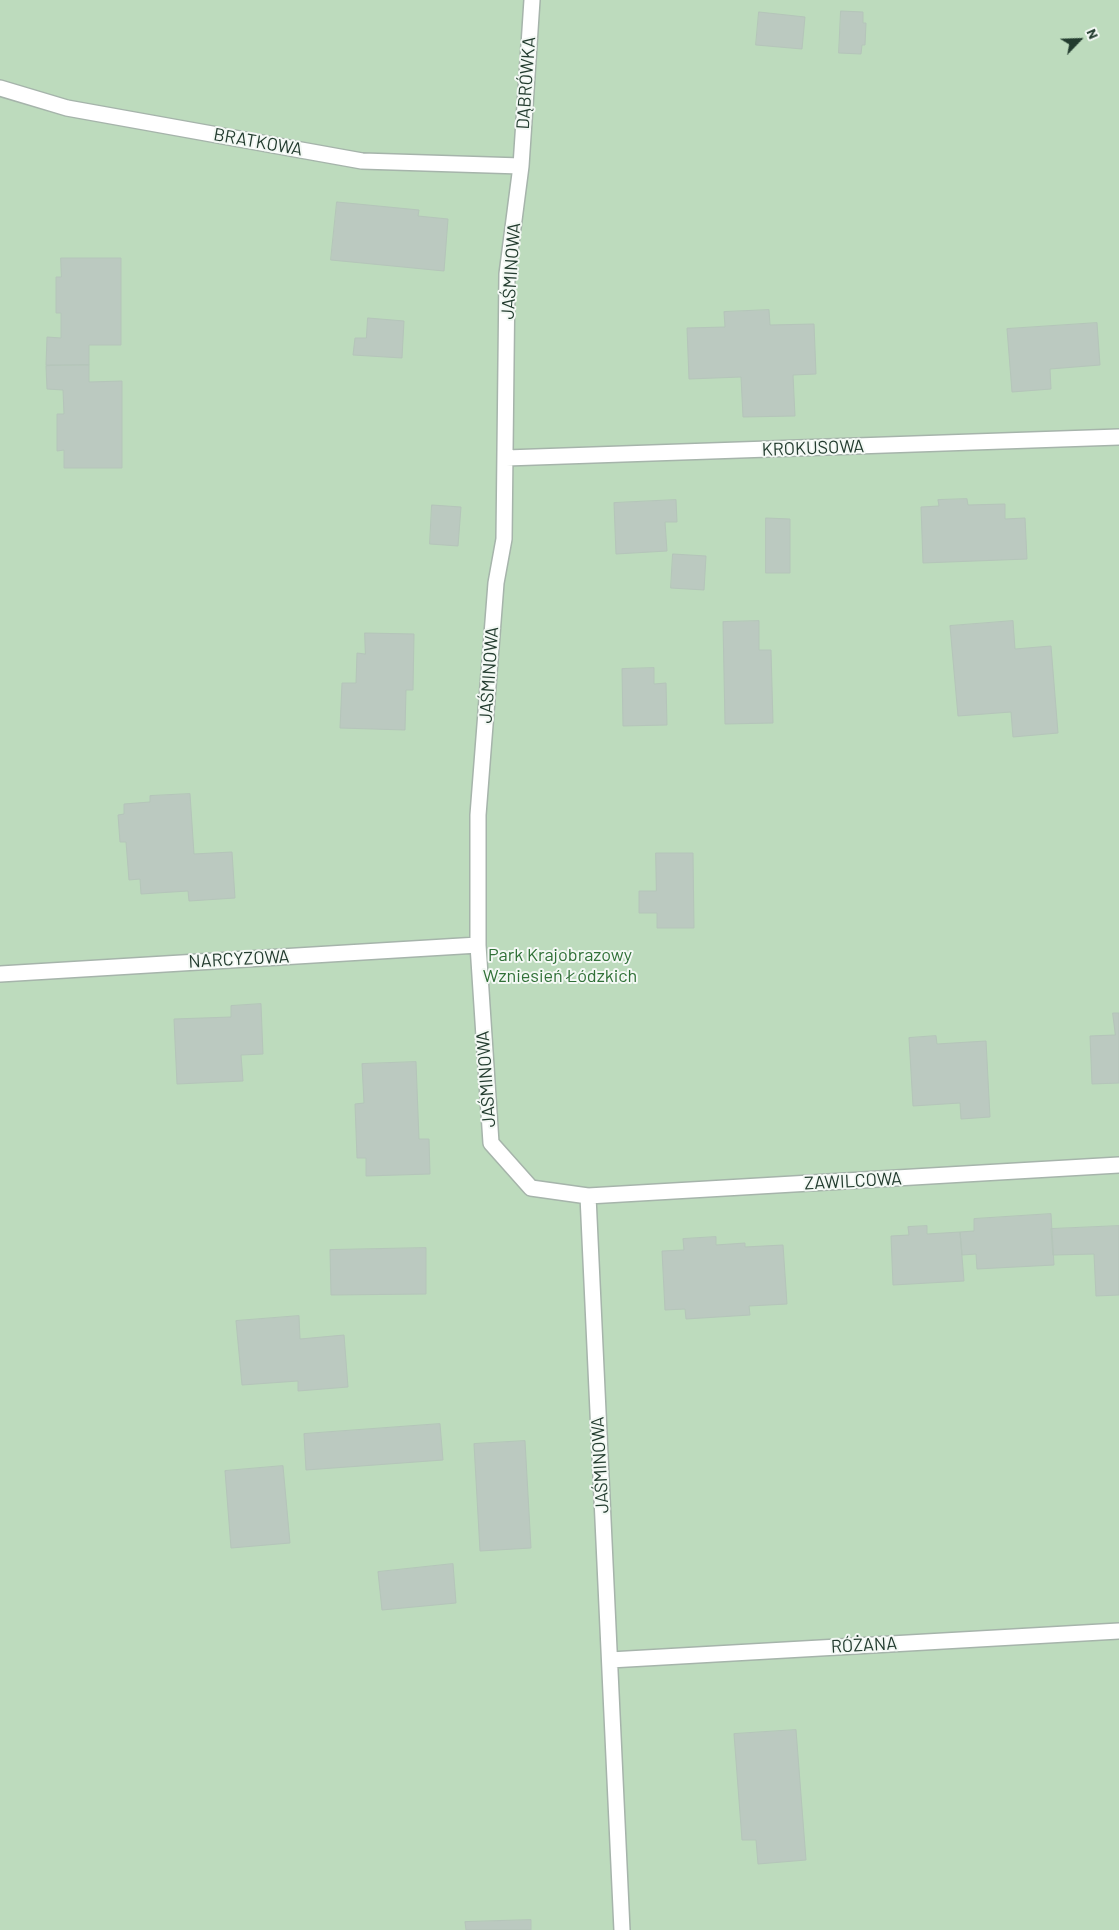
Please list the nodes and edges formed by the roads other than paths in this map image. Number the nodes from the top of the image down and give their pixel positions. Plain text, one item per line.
1 (532, 0) edge
2 (0, 88) edge
3 (521, 166) junction
4 (1119, 437) edge
5 (506, 458) junction
6 (478, 945) junction
7 (0, 974) edge
8 (1119, 1165) edge
9 (588, 1196) junction
10 (1119, 1631) edge
11 (610, 1660) junction
12 (622, 1930) edge

1 - 3 street, DĄBRÓWKA
2 - 3 street, BRATKOWA
3 - 5 street, JAŚMINOWA
4 - 5 street, KROKUSOWA
5 - 6 street, JAŚMINOWA
6 - 7 street, NARCYZOWA
6 - 9 street, JAŚMINOWA
8 - 9 street, ZAWILCOWA
9 - 11 street, JAŚMINOWA
10 - 11 street, RÓŻANA
11 - 12 street, JAŚMINOWA

